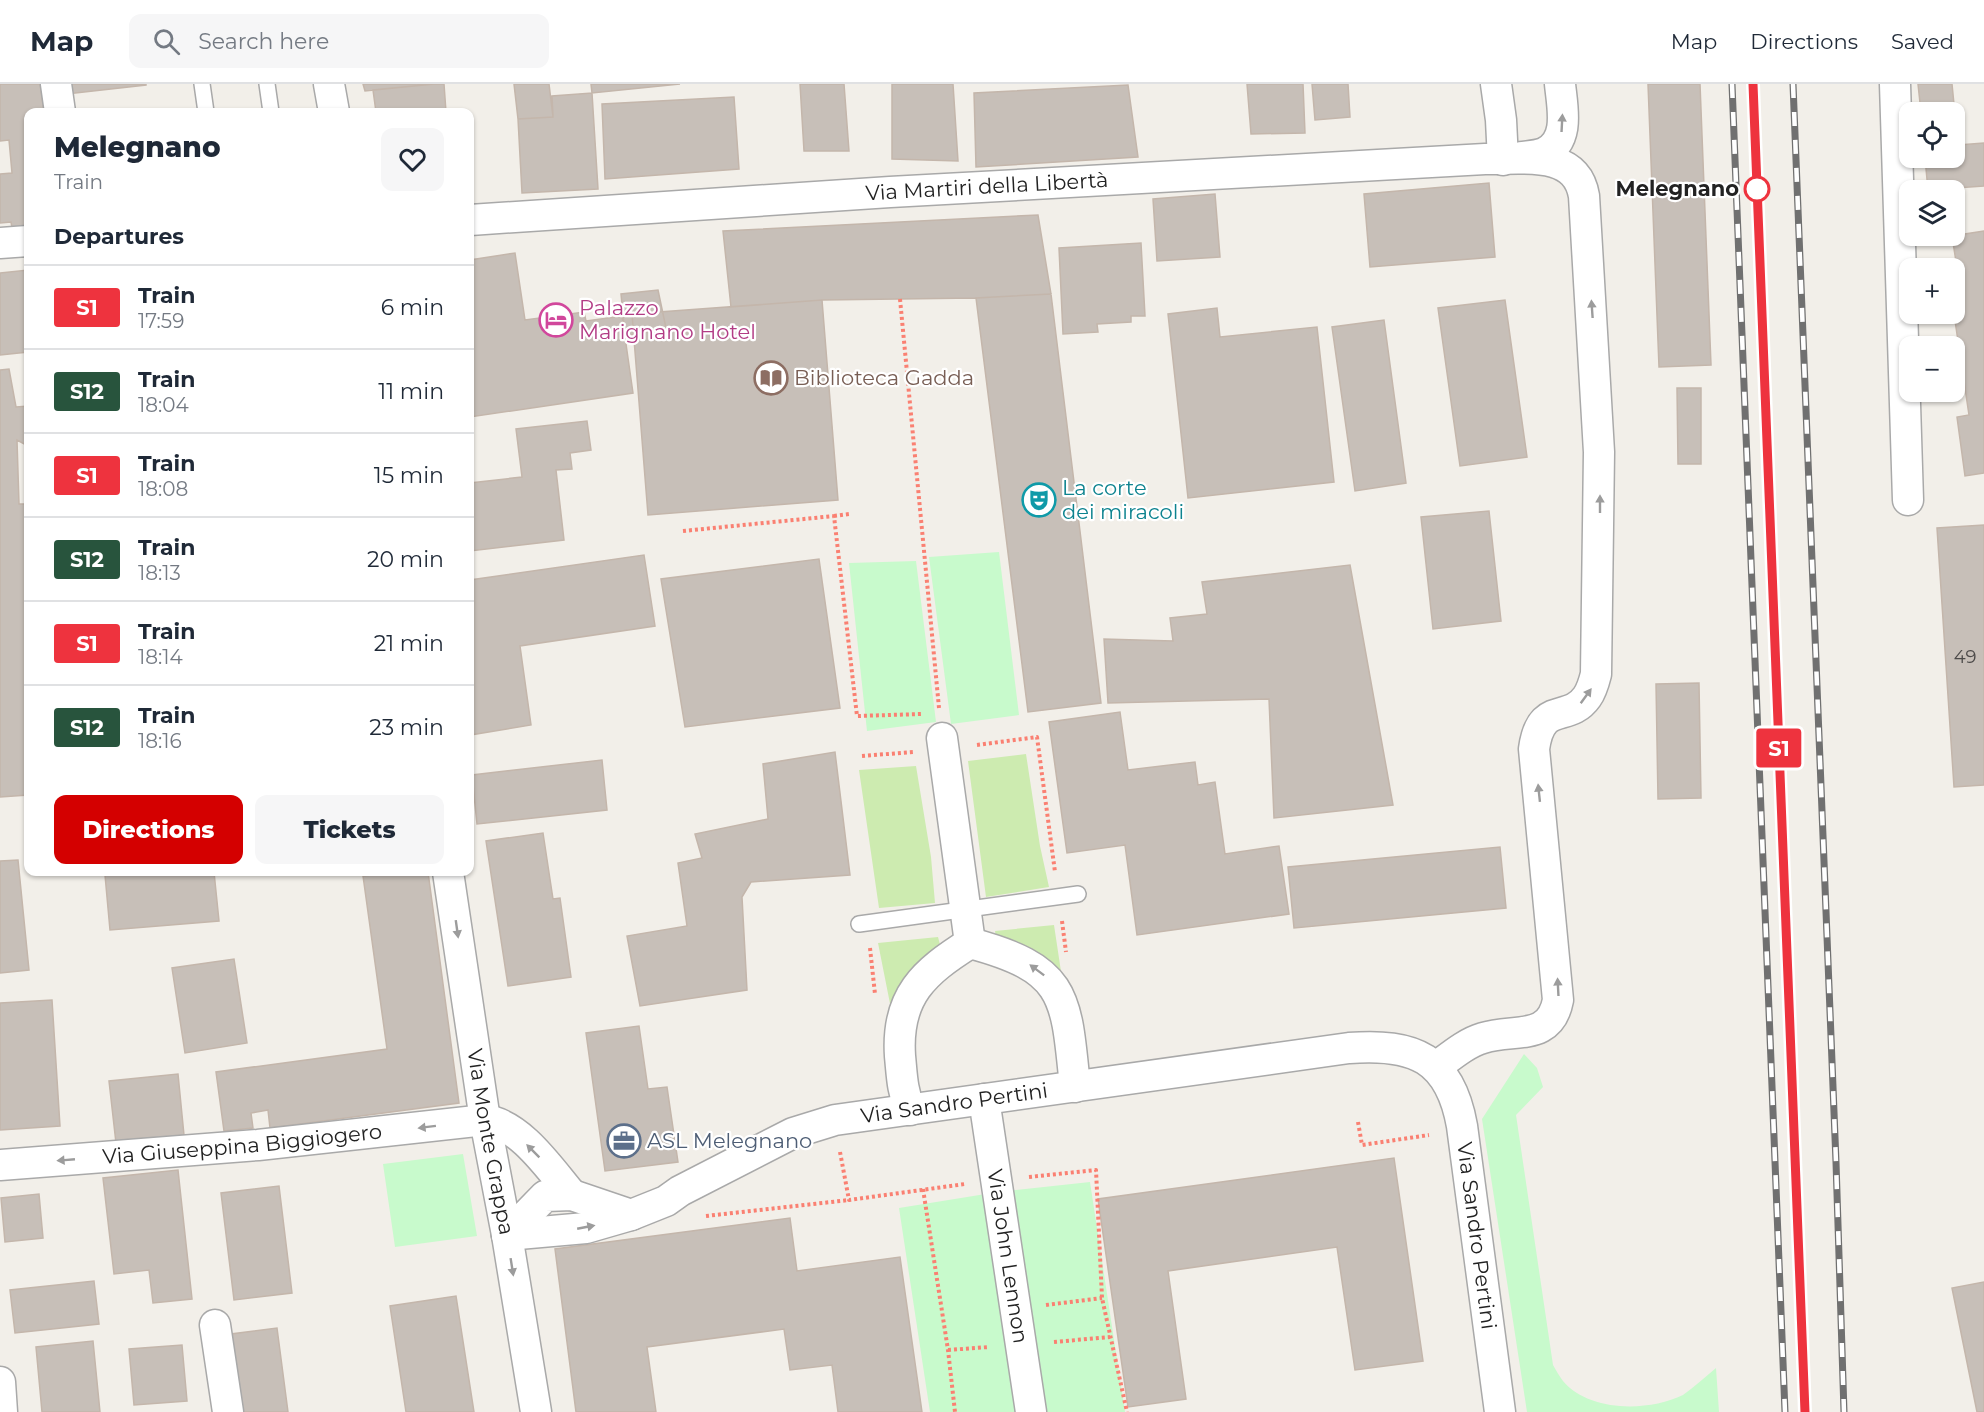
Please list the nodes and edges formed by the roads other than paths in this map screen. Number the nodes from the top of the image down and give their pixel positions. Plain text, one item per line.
1 (56, 84) edge
2 (202, 84) edge
3 (267, 84) edge
4 (329, 84) edge
5 (1496, 84) edge
6 (1560, 84) edge
7 (1895, 84) edge
8 (59, 108) edge
9 (205, 108) edge
10 (270, 108) edge
11 (333, 108) edge
12 (1503, 160) junction
13 (474, 220) edge
14 (24, 241) edge
15 (0, 243) edge
16 (1908, 500) dead end
17 (942, 733) road end
18 (449, 876) edge
19 (1078, 894) dead end
20 (966, 908) junction
21 (863, 924) road end
22 (970, 943) junction
23 (1436, 1067) junction
24 (1075, 1087) junction
25 (984, 1099) junction
26 (910, 1110) junction
27 (485, 1120) junction
28 (0, 1166) edge
29 (572, 1195) junction
30 (631, 1215) junction
31 (507, 1235) junction
32 (215, 1325) dead end
33 (0, 1382) edge
34 (2, 1412) edge
35 (228, 1412) edge
36 (536, 1412) edge
37 (1031, 1412) edge
38 (1500, 1412) edge

1 - 8 street
2 - 9 lane
3 - 10 lane
4 - 11 street
5 - 12 street
12 -> 6 street
7 - 16 street
12 - 13 street, Via Martiri della Libertà
23 -> 12 street
14 - 15 street
17 - 20 street
18 -> 27 street, Via Monte Grappa
19 - 20 lane
20 - 21 lane
20 - 22 street
24 -> 22 street
22 - 26 street
23 - 24 street, Via Sandro Pertini
23 - 38 street, Via Sandro Pertini
24 - 25 street, Via Sandro Pertini
25 - 26 street, Via Sandro Pertini
25 - 37 street, Via John Lennon
26 - 30 street, Via Sandro Pertini
27 -> 28 street, Via Giuseppina Biggiogero
29 -> 27 street
27 - 31 street, Via Monte Grappa
29 - 30 street
29 - 31 street
31 -> 30 street, Via Sandro Pertini
31 -> 36 street, Via Monte Grappa
32 - 35 street
33 - 34 street

